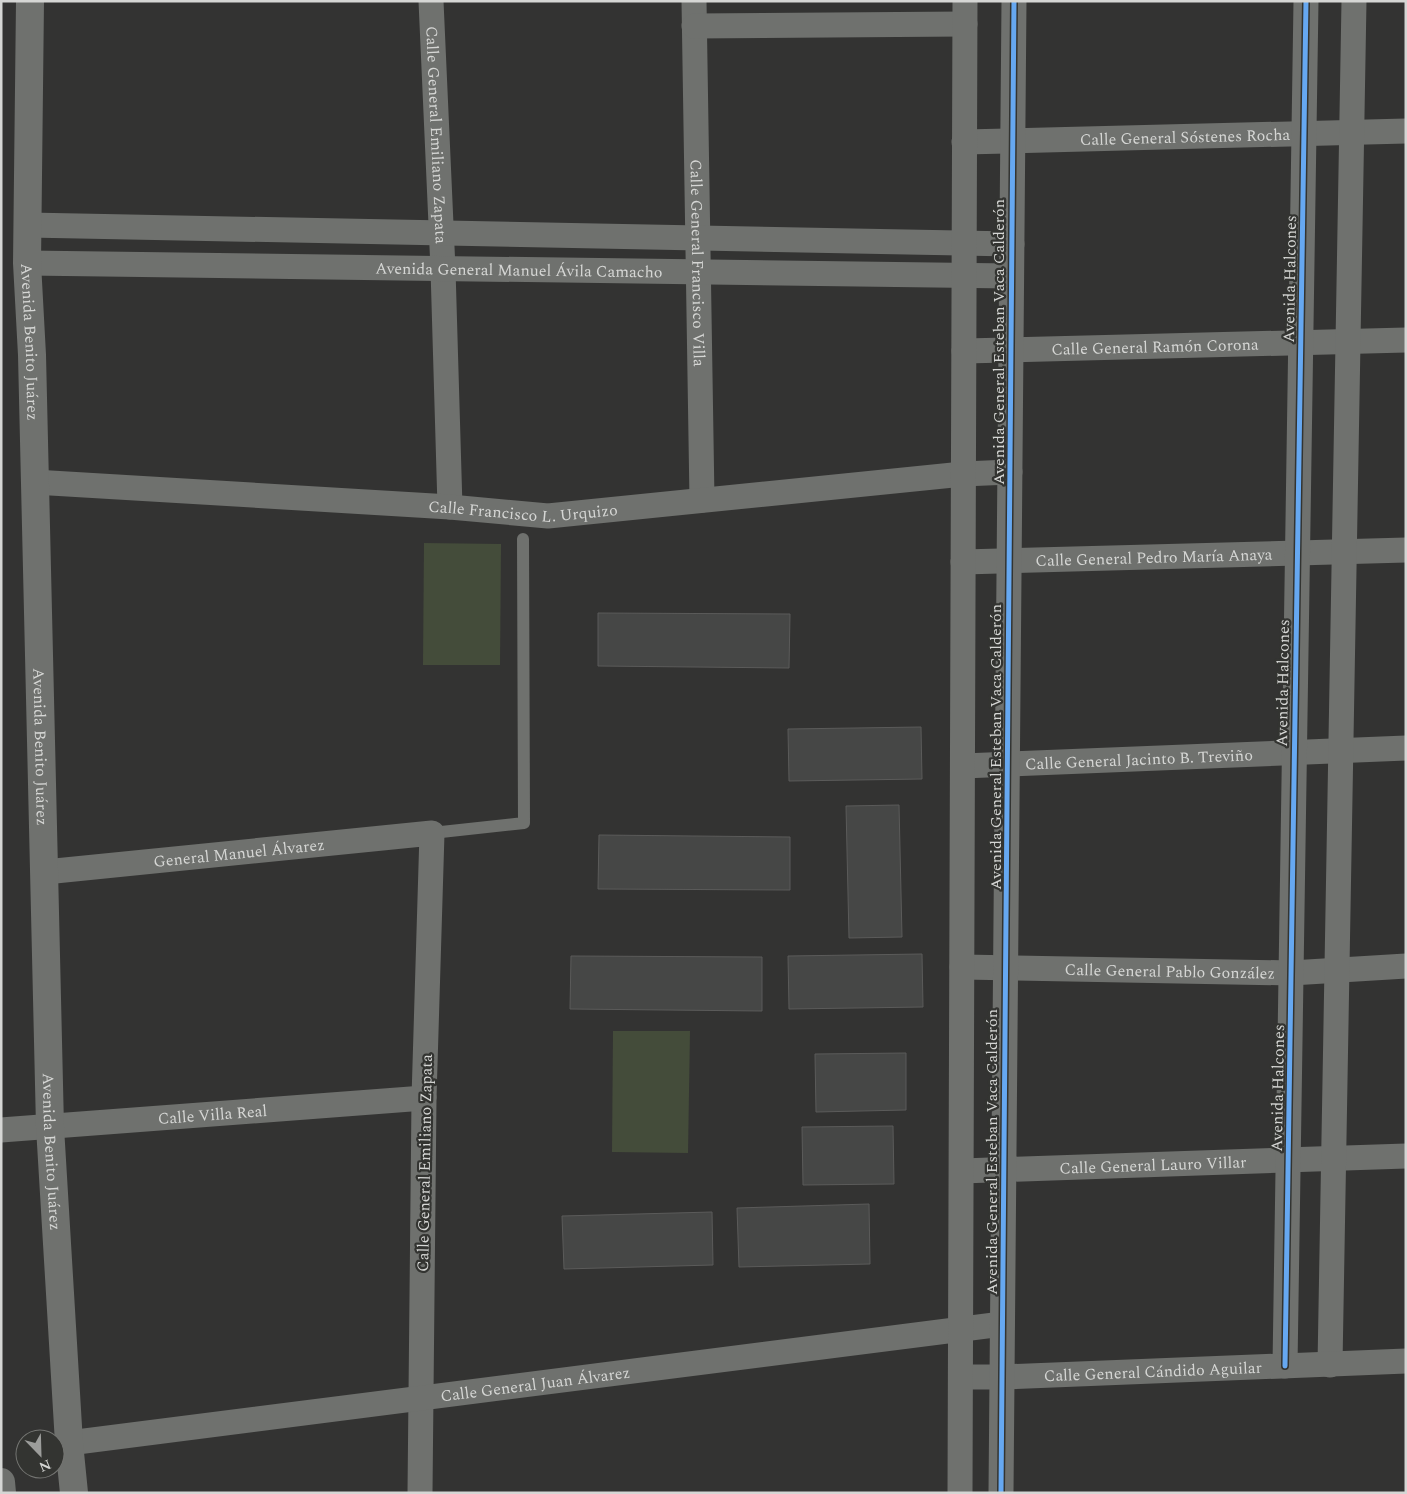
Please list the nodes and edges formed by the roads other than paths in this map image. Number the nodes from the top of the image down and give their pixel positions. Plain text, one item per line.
1 (30, 1) edge
2 (431, 1) edge
3 (694, 1) edge
4 (1014, 1) edge
5 (1306, 1) edge
6 (1354, 1) edge
7 (965, 12) edge
8 (694, 26) junction
9 (1406, 131) edge
10 (1351, 133) junction
11 (1304, 134) junction
12 (1012, 141) junction
13 (964, 142) junction
14 (28, 225) junction
15 (441, 233) junction
16 (698, 238) junction
17 (964, 243) junction
18 (1012, 244) junction
19 (27, 263) junction
20 (443, 269) junction
21 (698, 272) junction
22 (964, 276) junction
23 (1011, 276) junction
24 (1406, 340) edge
25 (1301, 342) junction
26 (1348, 342) junction
27 (1011, 350) junction
28 (964, 351) junction
29 (1010, 472) junction
30 (963, 474) junction
31 (34, 482) junction
32 (702, 500) junction
33 (450, 507) junction
34 (522, 539) dead end
35 (1406, 550) edge
36 (1344, 551) junction
37 (1297, 553) junction
38 (1009, 561) junction
39 (963, 562) junction
40 (1406, 748) edge
41 (1340, 751) junction
42 (1294, 753) junction
43 (1007, 764) junction
44 (963, 766) junction
45 (432, 833) junction
46 (45, 872) junction
47 (1406, 966) edge
48 (962, 967) junction
49 (1005, 968) junction
50 (1337, 970) junction
51 (1291, 972) junction
52 (424, 1098) junction
53 (50, 1126) junction
54 (1, 1130) edge
55 (1406, 1156) edge
56 (1334, 1158) junction
57 (1288, 1160) junction
58 (1004, 1169) junction
59 (962, 1171) junction
60 (1002, 1324) junction
61 (962, 1329) junction
62 (1406, 1361) edge
63 (1330, 1365) junction
64 (1286, 1366) junction
65 (961, 1377) junction
66 (1002, 1377) junction
67 (421, 1398) junction
68 (69, 1443) junction
69 (1, 1482) edge
70 (2, 1493) edge
71 (74, 1493) edge
72 (420, 1493) edge
73 (960, 1493) edge
74 (1001, 1493) edge

1 - 14 main road, Avenida Benito Juárez
2 - 15 street, Calle General Emiliano Zapata
3 - 8 street, Calle General Francisco Villa
4 - 12 street, Avenida General Esteban Vaca Calderón
5 - 11 street, Avenida Halcones
6 - 10 street
7 - 8 street
7 - 13 street, Avenida General Esteban Vaca Calderón
8 - 16 street, Calle General Francisco Villa
9 - 10 street, Calle General Sóstenes Rocha
10 - 11 street, Calle General Sóstenes Rocha
10 - 26 street
11 - 12 street, Calle General Sóstenes Rocha
11 - 25 street, Avenida Halcones
12 - 13 street, Calle General Sóstenes Rocha
12 - 18 street, Avenida General Esteban Vaca Calderón
13 - 17 street, Avenida General Esteban Vaca Calderón
14 - 15 street
14 - 19 main road, Avenida Benito Juárez
15 - 16 street
15 - 20 street, Calle General Emiliano Zapata
16 - 17 street
16 - 21 street, Calle General Francisco Villa
17 - 18 street
17 - 22 street, Avenida General Esteban Vaca Calderón
18 - 23 street, Avenida General Esteban Vaca Calderón
19 - 20 street, Avenida General Manuel Ávila Camacho
19 - 31 main road, Avenida Benito Juárez
20 - 21 street, Avenida General Manuel Ávila Camacho
20 - 33 street, Calle General Emiliano Zapata
21 - 22 street, Avenida General Manuel Ávila Camacho
21 - 32 street, Calle General Francisco Villa
22 - 23 street, Avenida General Manuel Ávila Camacho
22 - 28 street, Avenida General Esteban Vaca Calderón
23 - 27 street, Avenida General Esteban Vaca Calderón
24 - 26 street, Calle General Ramón Corona
25 - 26 street, Calle General Ramón Corona
25 - 27 street, Calle General Ramón Corona
25 - 37 street, Avenida Halcones
26 - 36 street
27 - 28 street, Calle General Ramón Corona
27 - 29 street, Avenida General Esteban Vaca Calderón
28 - 30 street, Avenida General Esteban Vaca Calderón
29 - 30 street, Calle Francisco L. Urquizo
29 - 38 street, Avenida General Esteban Vaca Calderón
30 - 32 street, Calle Francisco L. Urquizo
30 - 39 street, Avenida General Esteban Vaca Calderón
31 - 33 street, Calle Francisco L. Urquizo
31 - 46 main road, Avenida Benito Juárez
32 - 33 street, Calle Francisco L. Urquizo
34 - 45 lane
35 - 36 street, Calle General Pedro María Anaya
36 - 37 street, Calle General Pedro María Anaya
36 - 41 street
37 - 38 street, Calle General Pedro María Anaya
37 - 42 street, Avenida Halcones
38 - 39 street, Calle General Pedro María Anaya
38 - 43 street, Avenida General Esteban Vaca Calderón
39 - 44 street, Avenida General Esteban Vaca Calderón
40 - 41 street, Calle General Jacinto B. Treviño
41 - 42 street, Calle General Jacinto B. Treviño
41 - 50 street
42 - 43 street, Calle General Jacinto B. Treviño
42 - 51 street, Avenida Halcones
43 - 44 street, Calle General Jacinto B. Treviño
43 - 49 street, Avenida General Esteban Vaca Calderón
44 - 48 street, Avenida General Esteban Vaca Calderón
45 - 46 street, General Manuel Álvarez
45 - 52 street, Calle General Emiliano Zapata
46 - 53 main road, Avenida Benito Juárez
47 - 50 street, Calle General Pablo González
48 - 49 street, Calle General Pablo González
48 - 59 street, Avenida General Esteban Vaca Calderón
49 - 51 street, Calle General Pablo González
49 - 58 street, Avenida General Esteban Vaca Calderón
50 - 51 street, Calle General Pablo González
50 - 56 street
51 - 57 street, Avenida Halcones
52 - 53 street, Calle Villa Real
52 - 67 street, Calle General Emiliano Zapata
53 - 54 street, Calle Villa Real
53 - 68 main road, Avenida Benito Juárez
55 - 56 street, Calle General Lauro Villar
56 - 57 street, Calle General Lauro Villar
56 - 63 street
57 - 58 street, Calle General Lauro Villar
57 - 64 street, Avenida Halcones
58 - 59 street, Calle General Lauro Villar
58 - 60 street, Avenida General Esteban Vaca Calderón
59 - 61 street, Avenida General Esteban Vaca Calderón
60 - 61 street, Calle General Juan Álvarez
60 - 66 street, Avenida General Esteban Vaca Calderón
61 - 65 street, Avenida General Esteban Vaca Calderón
61 - 67 street, Calle General Juan Álvarez
62 - 63 street, Calle General Cándido Aguilar
63 - 64 street, Calle General Cándido Aguilar
64 - 66 street, Calle General Cándido Aguilar
65 - 66 street, Calle General Cándido Aguilar
65 - 73 street, Avenida General Esteban Vaca Calderón
66 - 74 street, Avenida General Esteban Vaca Calderón
67 - 68 street, Calle General Juan Álvarez
67 - 72 street, Calle General Emiliano Zapata
68 - 71 main road, Avenida Benito Juárez
69 - 70 main road

